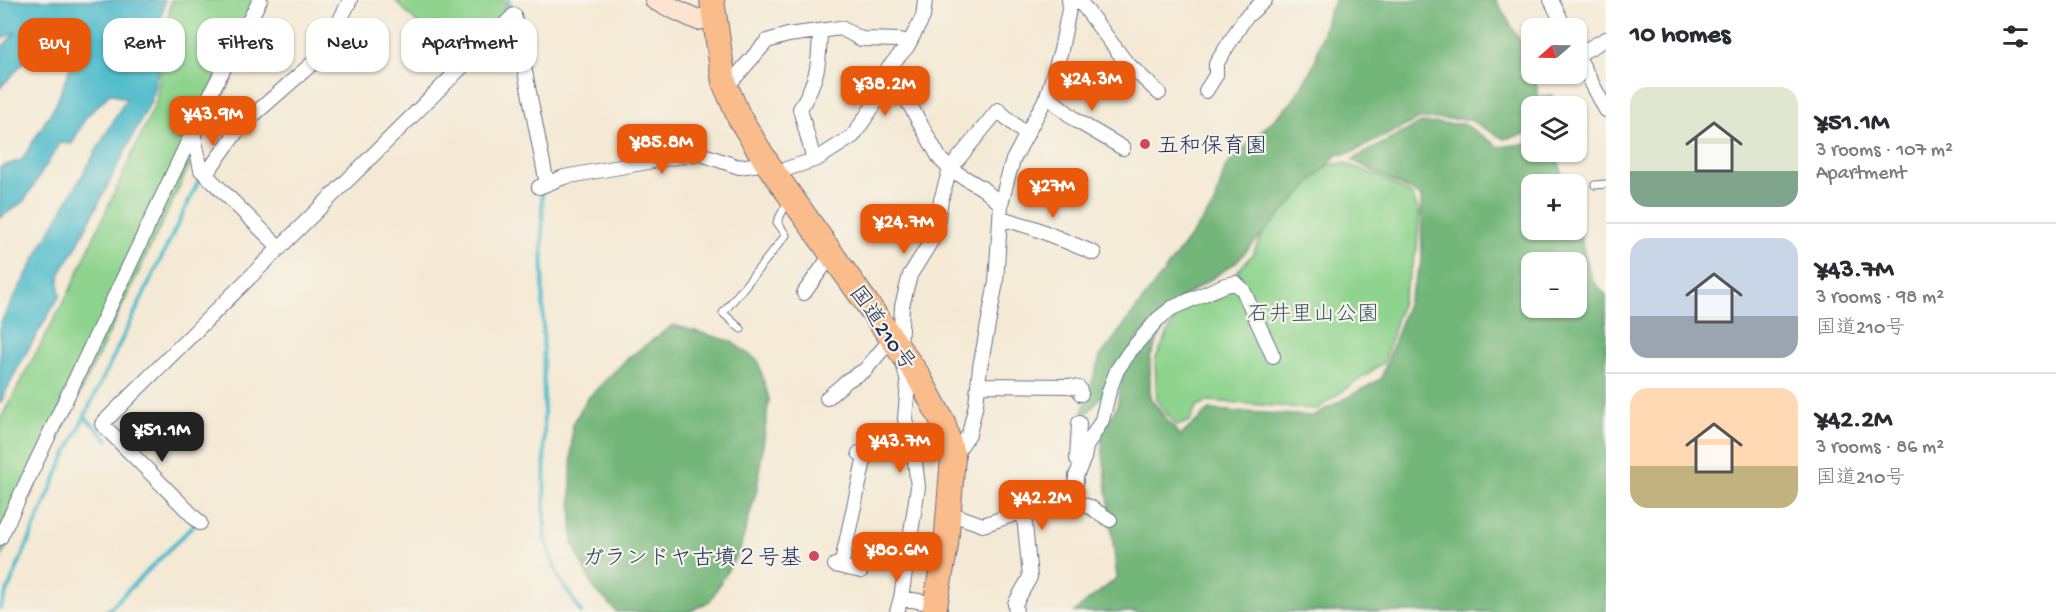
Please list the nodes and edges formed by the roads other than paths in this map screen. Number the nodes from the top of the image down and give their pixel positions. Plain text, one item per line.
1 (260, 0) edge
2 (350, 0) edge
3 (655, 0) edge
4 (925, 0) edge
5 (1069, 0) edge
6 (1079, 0) edge
7 (1265, 0) edge
8 (1551, 0) edge
9 (713, 7) edge
10 (1560, 18) edge
11 (820, 31) junction
12 (1606, 39) edge
13 (909, 42) junction
14 (1587, 49) edge
15 (1587, 73) edge
16 (886, 87) junction
17 (726, 88) junction
18 (1206, 91) dead end
19 (1159, 93) dead end
20 (1047, 96) junction
21 (1606, 110) edge
22 (193, 132) junction
23 (1026, 135) junction
24 (1123, 148) dead end
25 (814, 160) junction
26 (771, 168) junction
27 (950, 169) junction
28 (203, 172) junction
29 (1606, 184) edge
30 (1594, 185) dead end
31 (790, 196) junction
32 (1001, 211) junction
33 (279, 248) junction
34 (1094, 253) dead end
35 (832, 255) junction
36 (804, 293) dead end
37 (741, 329) dead end
38 (896, 344) junction
39 (1273, 356) dead end
40 (978, 385) junction
41 (1081, 394) dead end
42 (827, 398) dead end
43 (1079, 423) dead end
44 (859, 453) dead end
45 (953, 457) junction
46 (1076, 476) junction
47 (1075, 503) junction
48 (1024, 511) junction
49 (949, 513) junction
50 (1110, 520) dead end
51 (200, 523) dead end
52 (0, 538) edge
53 (861, 571) dead end
54 (901, 598) junction
55 (935, 608) edge
56 (897, 612) edge
57 (1016, 612) edge

1 - 22 street
2 - 28 street
3 - 9 main road
4 - 13 street
5 - 20 street
6 - 19 street
7 - 18 street
8 - 10 street
9 - 17 highway, 国道210号
11 - 13 street
11 - 17 street
11 - 25 street
12 - 14 street
13 - 16 street
15 - 21 street
16 - 25 street
16 - 27 street
17 - 26 highway, 国道210号
20 - 23 street
20 - 24 street
22 - 28 street
22 - 52 street
23 - 27 street
23 - 32 street
25 - 26 street
26 - 31 highway, 国道210号
26 - 33 street
27 - 32 street
27 - 38 street
28 - 33 street
29 - 30 lane
31 - 35 highway, 国道210号
31 - 37 lane
32 - 34 street
32 - 40 street
33 - 51 street
35 - 36 street
35 - 38 highway, 国道210号
38 - 42 street
38 - 45 highway, 国道210号
38 - 54 street
39 - 46 street
40 - 41 street
40 - 45 street
43 - 46 street
44 - 53 street
45 - 49 highway, 国道210号
46 - 47 street
47 - 48 street
47 - 50 street
48 - 49 street
48 - 57 street
49 - 55 highway, 国道210号
54 - 55 street
54 - 56 street

